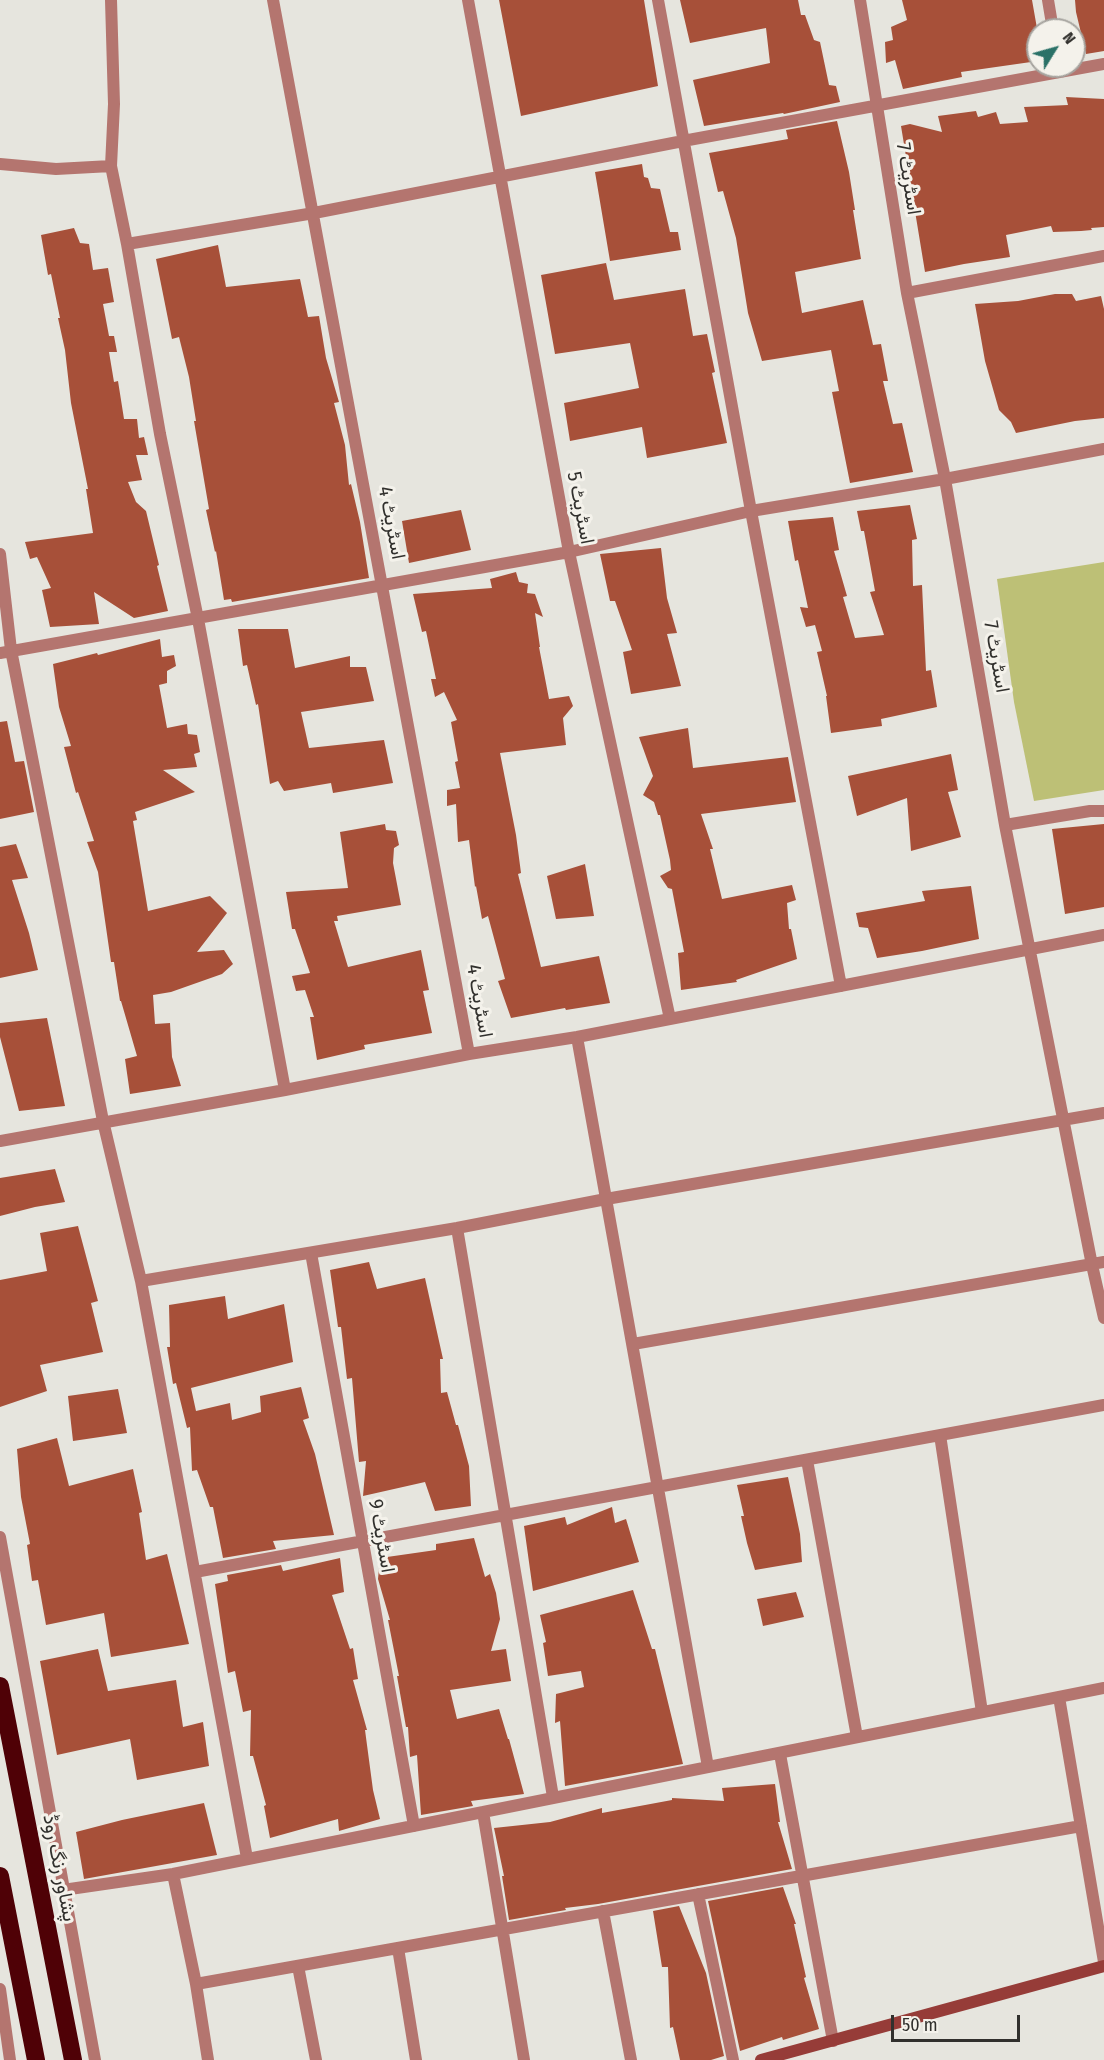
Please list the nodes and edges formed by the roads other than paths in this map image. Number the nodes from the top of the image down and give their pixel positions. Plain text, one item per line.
1 (111, 0) edge
2 (273, 0) edge
3 (468, 0) edge
4 (658, 0) edge
5 (860, 0) edge
6 (1048, 0) edge
7 (1051, 18) edge
8 (1104, 64) edge
9 (1086, 66) edge
10 (1026, 76) edge
11 (876, 106) junction
12 (683, 141) junction
13 (0, 164) edge
14 (111, 166) junction
15 (500, 176) junction
16 (314, 213) junction
17 (127, 244) junction
18 (1104, 256) edge
19 (907, 293) junction
20 (1104, 449) edge
21 (945, 479) junction
22 (752, 511) junction
23 (568, 552) junction
24 (0, 554) edge
25 (383, 586) junction
26 (198, 619) junction
27 (6, 651) edge
28 (1104, 811) edge
29 (1005, 825) junction
30 (1104, 935) edge
31 (1028, 950) junction
32 (842, 986) junction
33 (670, 1019) junction
34 (577, 1037) junction
35 (469, 1054) junction
36 (285, 1090) junction
37 (1104, 1113) edge
38 (103, 1121) junction
39 (1063, 1121) junction
40 (0, 1141) edge
41 (606, 1199) junction
42 (457, 1228) junction
43 (311, 1253) junction
44 (1098, 1264) edge
45 (141, 1281) junction
46 (1104, 1318) edge
47 (633, 1344) junction
48 (1104, 1405) edge
49 (940, 1435) junction
50 (807, 1460) junction
51 (659, 1488) junction
52 (506, 1516) junction
53 (0, 1538) edge
54 (363, 1543) junction
55 (195, 1572) junction
56 (0, 1686) edge
57 (1104, 1688) edge
58 (1059, 1696) junction
59 (982, 1712) junction
60 (857, 1737) junction
61 (780, 1754) junction
62 (708, 1767) junction
63 (553, 1797) junction
64 (483, 1812) junction
65 (414, 1826) junction
66 (1081, 1826) junction
67 (248, 1858) junction
68 (173, 1874) junction
69 (0, 1876) edge
70 (803, 1876) junction
71 (63, 1890) junction
72 (698, 1894) junction
73 (603, 1911) junction
74 (503, 1929) junction
75 (398, 1948) junction
76 (1104, 1964) edge
77 (298, 1966) junction
78 (196, 1984) junction
79 (0, 1989) edge
80 (833, 2041) junction
81 (10, 2060) edge
82 (36, 2060) edge
83 (73, 2060) edge
84 (95, 2060) edge
85 (208, 2060) edge
86 (316, 2060) edge
87 (416, 2060) edge
88 (524, 2060) edge
89 (631, 2060) edge
90 (733, 2060) edge
91 (761, 2060) edge

1 - 14 street
2 - 16 street, اسٹریٹ 4
3 - 15 street, اسٹریٹ 5
4 - 12 street
5 - 11 street, اسٹریٹ 7
6 - 7 street
8 - 9 street
10 - 11 street
11 - 12 street
11 - 19 street, اسٹریٹ 7
12 - 15 street
12 - 22 street
13 - 14 street
14 - 17 street
15 - 16 street
15 - 23 street, اسٹریٹ 5
16 - 17 street
16 - 25 street, اسٹریٹ 4
17 - 26 street
18 - 19 street
19 - 21 street, اسٹریٹ 7
20 - 21 street
21 - 22 street
21 - 29 street, اسٹریٹ 7
22 - 23 street
22 - 32 street
23 - 25 street
23 - 33 street, اسٹریٹ 5
24 - 27 street
25 - 26 street
25 - 35 street, اسٹریٹ 4
26 - 27 street
26 - 36 street
27 - 38 street
28 - 29 street
29 - 31 street, اسٹریٹ 7
30 - 31 street
31 - 32 street
31 - 39 street, اسٹریٹ 7
32 - 33 street
33 - 34 street
34 - 35 street
34 - 41 street
35 - 36 street
36 - 38 street
37 - 39 street
38 - 40 street
38 - 45 street
39 - 41 street
39 - 44 street, اسٹریٹ 7
41 - 42 street
41 - 47 street
42 - 43 street
42 - 52 street
43 - 45 street
43 - 54 street, اسٹریٹ 9
44 - 46 street, اسٹریٹ 7
44 - 47 street
45 - 55 street
47 - 51 street
48 - 49 street
49 - 50 street
49 - 59 street
50 - 51 street
50 - 60 street
51 - 52 street
51 - 62 street
52 - 54 street
52 - 63 street
53 - 71 street
54 - 55 street
54 - 65 street, اسٹریٹ 9
55 - 67 street
56 - 83 highway, پشاور رنگ روڈ
57 - 58 street
58 - 59 street
58 - 66 street
59 - 60 street
60 - 61 street
61 - 62 street
61 - 70 street
62 - 63 street
63 - 64 street
64 - 65 street
64 - 74 street
65 - 67 street
66 - 70 street
66 - 76 street
67 - 68 street
68 - 71 street
68 - 78 street
69 - 82 highway
70 - 72 street
70 - 80 street
71 - 84 street
72 - 73 street
72 - 90 street
73 - 74 street
73 - 89 street
74 - 75 street
74 - 88 street
75 - 77 street
75 - 87 street
76 - 80 street
77 - 78 street
77 - 86 street
78 - 85 street
79 - 81 street
80 - 91 street

